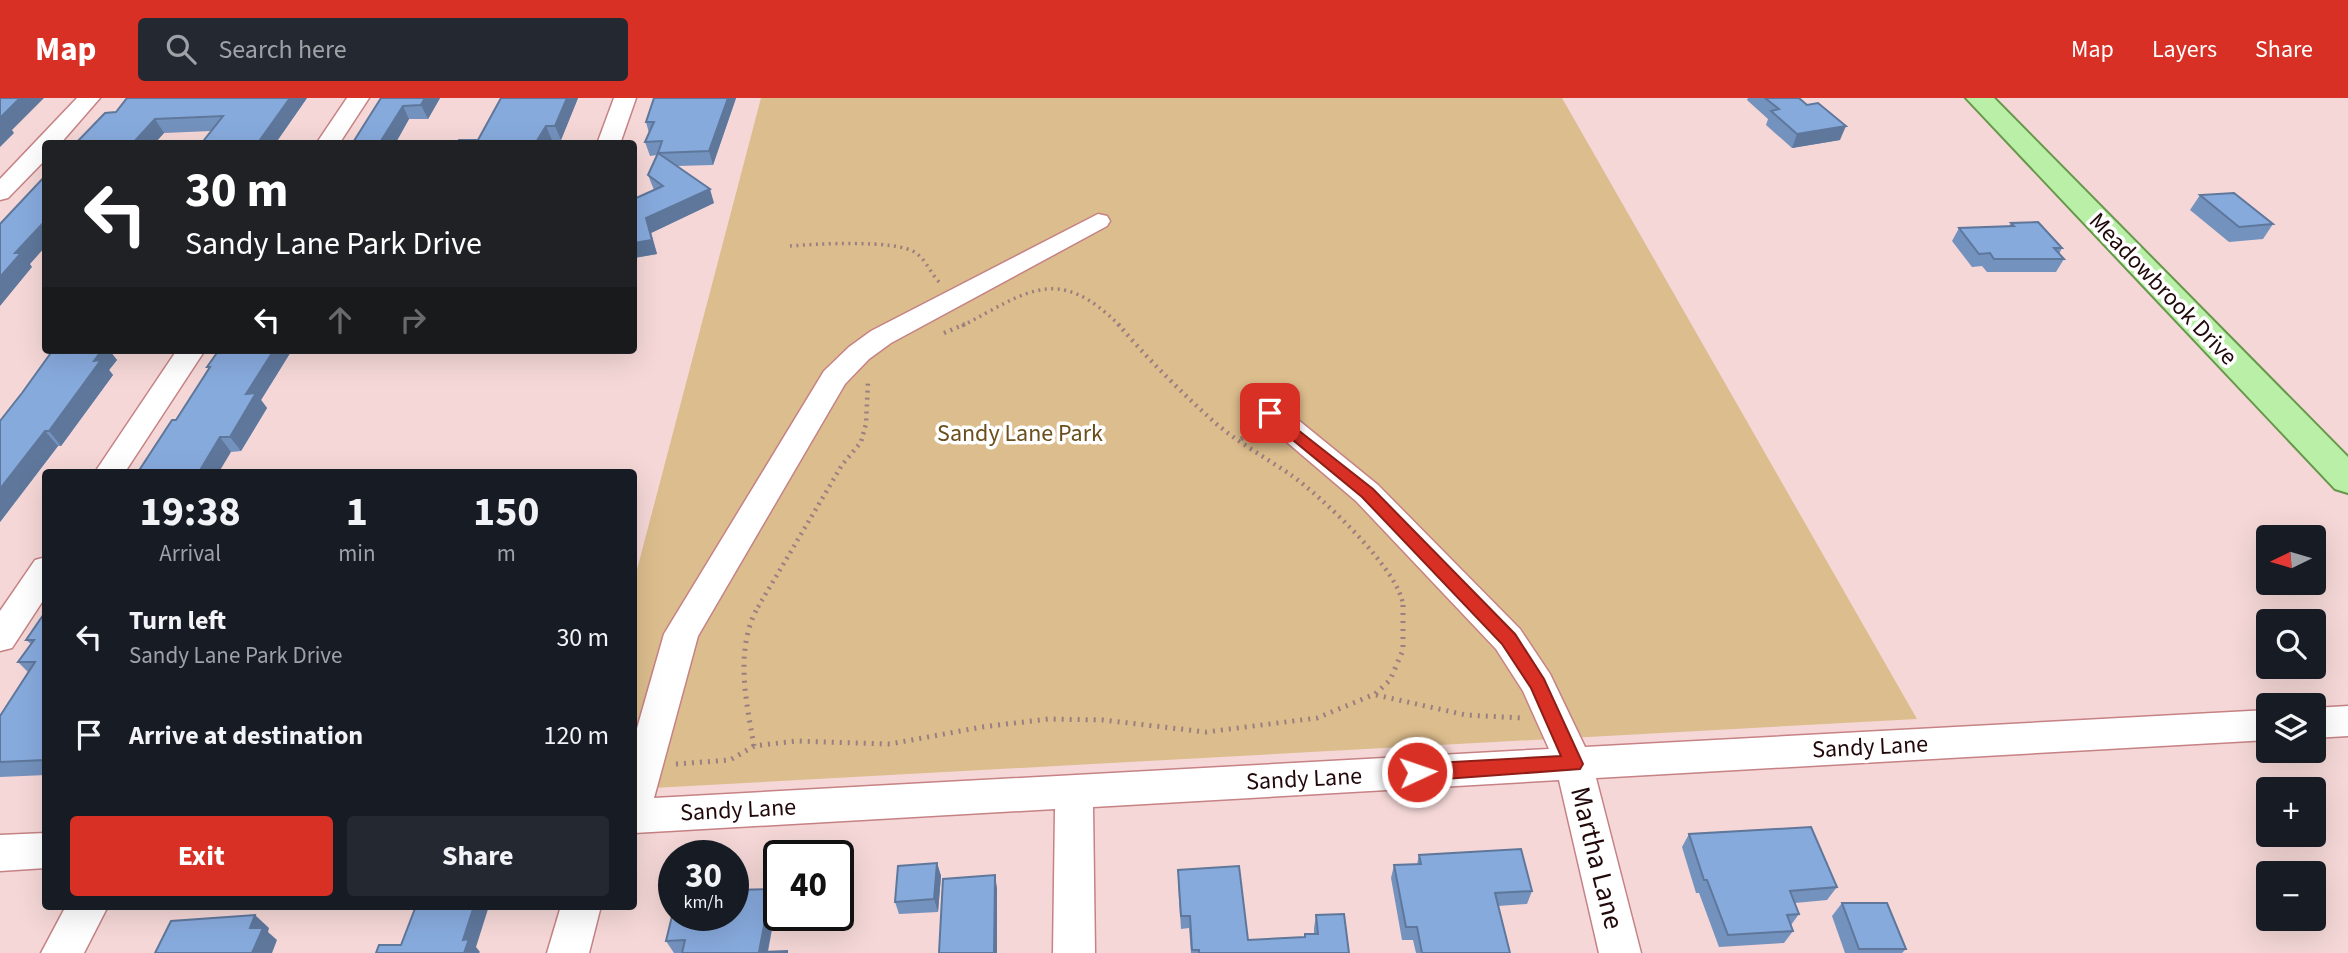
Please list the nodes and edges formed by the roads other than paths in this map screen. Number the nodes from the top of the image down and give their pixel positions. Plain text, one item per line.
1 (89, 98) edge
2 (358, 98) edge
3 (625, 98) edge
4 (1979, 98) edge
5 (50, 140) edge
6 (330, 140) edge
7 (609, 140) edge
8 (42, 148) edge
9 (0, 193) edge
10 (1098, 221) dead end
11 (188, 354) edge
12 (1270, 413) dead end
13 (112, 469) edge
14 (2348, 480) edge
15 (42, 575) edge
16 (0, 638) edge
17 (2348, 721) edge
18 (2326, 722) edge
19 (2256, 726) edge
20 (1574, 764) junction
21 (637, 791) edge
22 (1074, 792) junction
23 (637, 816) edge
24 (42, 850) edge
25 (0, 853) edge
26 (86, 910) edge
27 (580, 910) edge
28 (62, 953) edge
29 (568, 953) edge
30 (1074, 953) edge
31 (1620, 953) edge

1 - 5 street
2 - 6 street
3 - 7 street
4 - 14 main road, Meadowbrook Drive
8 - 9 street
10 - 21 street
11 - 13 street
12 - 20 street, Martha Lane
15 - 16 street
17 - 18 street
19 - 20 street, Sandy Lane
20 - 22 street, Sandy Lane
20 - 31 street, Martha Lane
22 - 23 street, Sandy Lane
22 - 30 street
24 - 25 street
26 - 28 street
27 - 29 street

